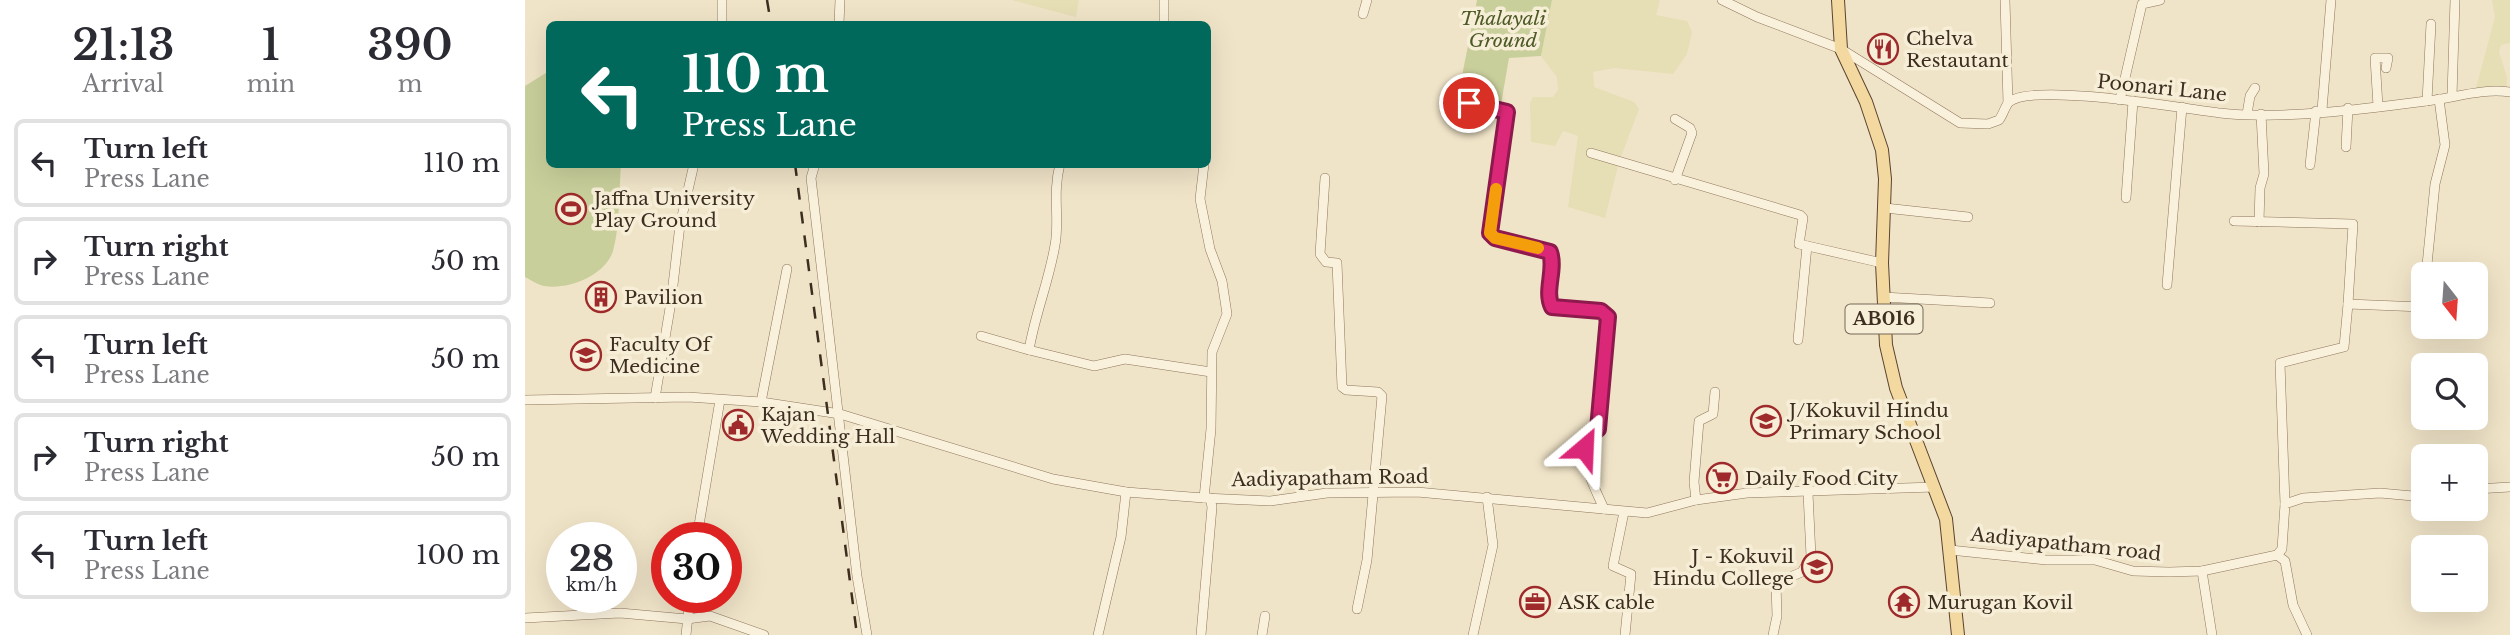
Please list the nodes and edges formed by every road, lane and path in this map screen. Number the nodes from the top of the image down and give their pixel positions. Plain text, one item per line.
1 (722, 0) edge
2 (840, 0) edge
3 (1164, 0) edge
4 (1367, 0) edge
5 (1722, 0) edge
6 (1838, 0) edge
7 (2005, 0) edge
8 (2160, 0) edge
9 (2331, 0) edge
10 (2455, 0) edge
11 (1363, 14) dead end
12 (722, 21) edge
13 (838, 21) edge
14 (1164, 21) edge
15 (2431, 24) dead end
16 (1842, 49) junction
17 (2386, 68) dead end
18 (2255, 88) dead end
19 (2510, 92) edge
20 (2452, 96) junction
21 (2439, 99) junction
22 (2120, 100) junction
23 (2133, 101) junction
24 (2427, 101) junction
25 (2008, 103) junction
26 (1445, 104) dead end
27 (2378, 106) junction
28 (2182, 107) junction
29 (2348, 108) junction
30 (2319, 110) junction
31 (2247, 114) junction
32 (2262, 114) junction
33 (1675, 119) dead end
34 (2346, 148) dead end
35 (1591, 153) dead end
36 (2310, 164) dead end
37 (693, 168) edge
38 (814, 168) edge
39 (1059, 168) edge
40 (1204, 168) edge
41 (1325, 178) dead end
42 (1675, 180) junction
43 (2126, 198) dead end
44 (1885, 208) junction
45 (1968, 217) dead end
46 (2234, 221) dead end
47 (2259, 222) junction
48 (1807, 246) junction
49 (2427, 262) edge
50 (1882, 263) junction
51 (787, 269) dead end
52 (2167, 285) dead end
53 (1883, 298) junction
54 (1990, 303) dead end
55 (2348, 304) junction
56 (2411, 307) edge
57 (981, 336) dead end
58 (1798, 340) dead end
59 (1029, 350) junction
60 (1211, 372) junction
61 (1715, 392) dead end
62 (655, 398) junction
63 (525, 400) edge
64 (720, 400) junction
65 (761, 402) junction
66 (840, 414) junction
67 (1935, 487) junction
68 (2510, 487) edge
69 (2488, 488) edge
70 (1374, 491) junction
71 (1126, 492) junction
72 (1808, 493) junction
73 (2411, 496) edge
74 (1487, 497) junction
75 (1207, 498) junction
76 (1696, 500) junction
77 (2285, 504) junction
78 (1604, 509) junction
79 (1624, 512) junction
80 (700, 522) edge
81 (1950, 550) junction
82 (2277, 555) junction
83 (2202, 571) junction
84 (1357, 609) dead end
85 (688, 613) edge
86 (1265, 616) dead end
87 (525, 618) edge
88 (687, 619) junction
89 (685, 635) edge
90 (764, 635) edge
91 (867, 635) edge
92 (1098, 635) edge
93 (1201, 635) edge
94 (1262, 635) edge
95 (1473, 635) edge
96 (1625, 635) edge
97 (1773, 635) edge
98 (1958, 635) edge
99 (2211, 635) edge
100 (2307, 635) edge

1 - 12 street
2 - 13 street
3 - 14 street
4 - 11 street
5 - 16 street
6 - 16 main road, AB016
7 - 25 street
8 - 22 street
9 - 30 street
10 - 20 street
15 - 24 street
16 - 25 street
16 - 44 main road, AB016
17 - 27 street
18 - 31 street
19 - 20 street, Poonari Lane
20 - 21 street, Poonari Lane
21 - 24 street, Poonari Lane
21 - 49 street
22 - 23 street, Poonari Lane
22 - 25 street, Poonari Lane
23 - 28 street, Poonari Lane
23 - 43 street
24 - 27 street, Poonari Lane
26 - 78 street
27 - 29 street, Poonari Lane
28 - 31 street, Poonari Lane
28 - 52 street
29 - 30 street, Poonari Lane
29 - 34 street
30 - 32 street, Poonari Lane
30 - 36 street
31 - 32 street, Poonari Lane
32 - 47 street
33 - 42 street
35 - 42 street
37 - 62 street
38 - 66 street
39 - 59 street
40 - 60 street
41 - 70 street
42 - 48 street
44 - 45 street
44 - 50 main road, AB016
46 - 47 street
47 - 55 street
48 - 50 street
48 - 58 street
50 - 53 main road, AB016
51 - 65 street
53 - 54 street
53 - 67 main road, AB016
55 - 56 street
55 - 77 street
57 - 59 street
59 - 60 street
60 - 75 street
61 - 76 street
62 - 63 street, Aadiyapatham Road
62 - 64 street, Aadiyapatham Road
64 - 65 street, Aadiyapatham Road
64 - 80 street
65 - 66 street, Aadiyapatham Road
66 - 71 street, Aadiyapatham Road
66 - 91 street
67 - 72 street, Aadiyapatham Road
67 - 81 main road, AB016
68 - 69 street
70 - 74 street, Aadiyapatham Road
70 - 75 street, Aadiyapatham Road
70 - 84 street
71 - 75 street, Aadiyapatham Road
71 - 92 street
72 - 76 street, Aadiyapatham Road
72 - 97 street
73 - 77 street
74 - 78 street, Aadiyapatham Road
74 - 95 street
75 - 93 street
76 - 79 street, Aadiyapatham Road
77 - 82 street
78 - 79 street, Aadiyapatham Road
79 - 96 street
81 - 83 street, Aadiyapatham road
81 - 98 main road, AB016
82 - 83 street, Aadiyapatham road
82 - 100 street
83 - 99 street
85 - 88 street
86 - 94 street
87 - 88 street
88 - 89 street
88 - 90 street

